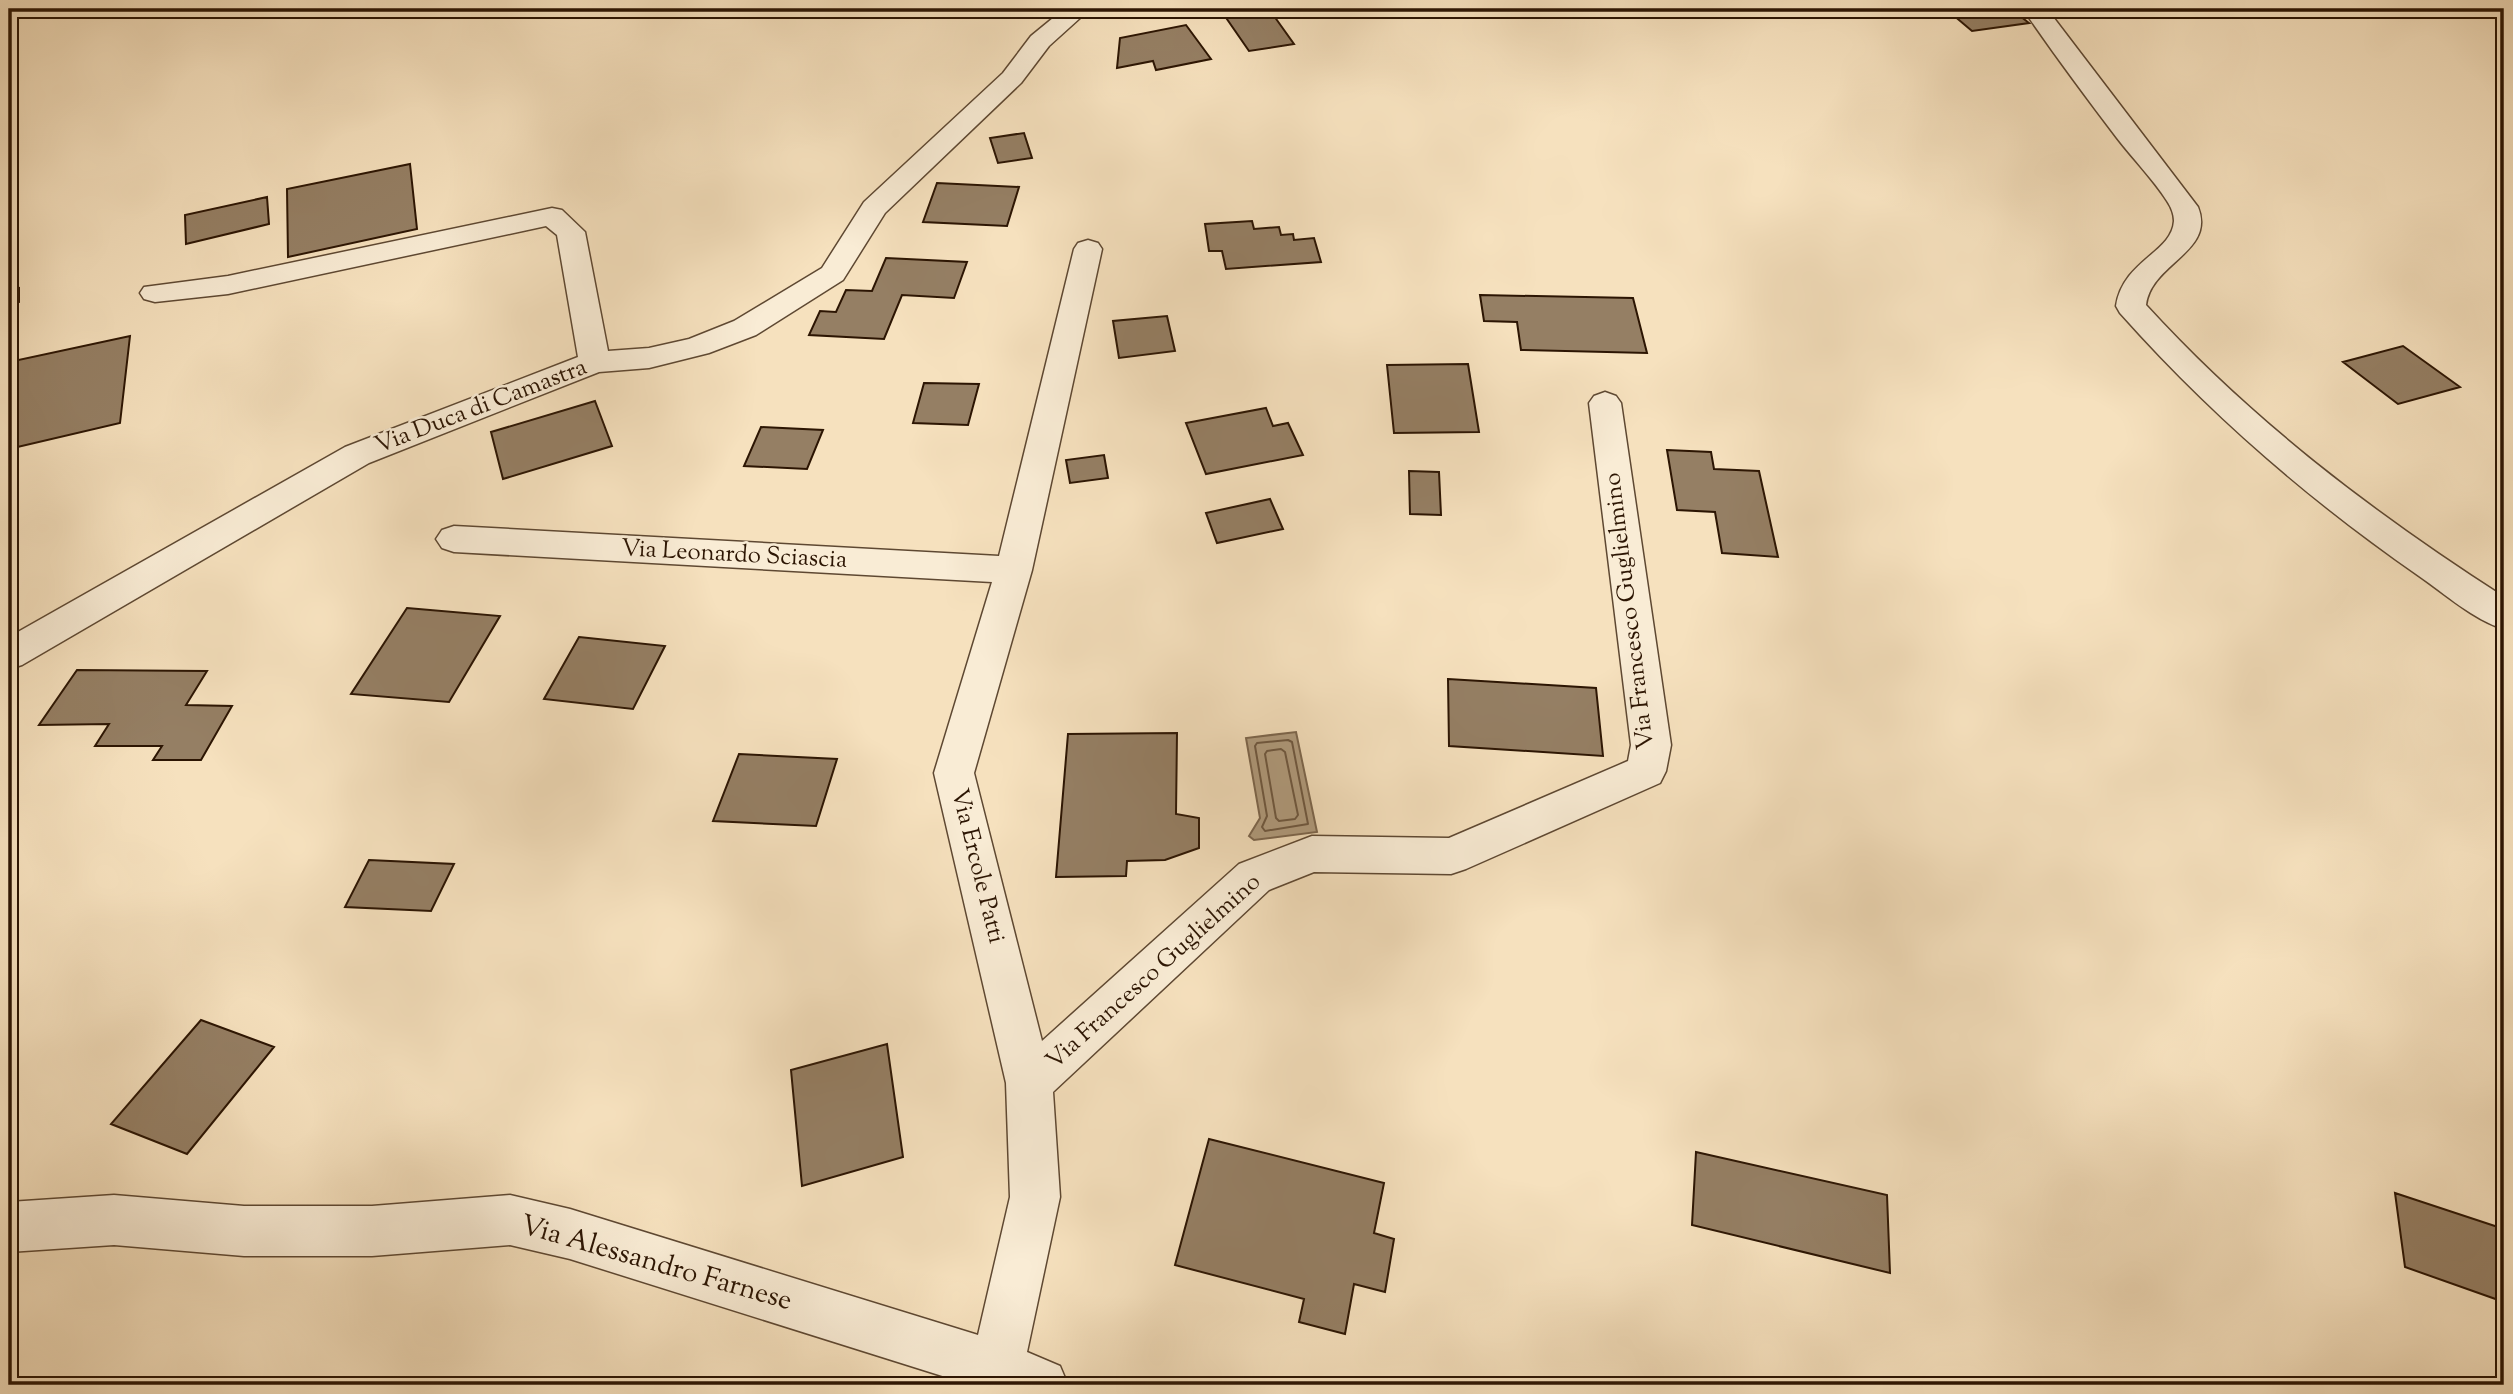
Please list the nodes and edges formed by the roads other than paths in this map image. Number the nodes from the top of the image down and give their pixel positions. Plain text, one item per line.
1 (1078, 9) edge
2 (2035, 9) edge
3 (1088, 249) dead end
4 (155, 293) dead end
5 (594, 362) junction
6 (1605, 403) dead end
7 (454, 540) dead end
8 (1014, 570) junction
9 (2504, 615) edge
10 (9, 655) edge
11 (1029, 1083) junction
12 (9, 1227) edge
13 (990, 1374) edge

1 - 5 street, Via Duca di Camastra
2 - 9 street
3 - 8 street, Via Ercole Patti
4 - 5 street
5 - 10 street, Via Duca di Camastra
6 - 11 street, Via Francesco Guglielmino
7 - 8 street, Via Leonardo Sciascia
8 - 11 street, Via Ercole Patti
11 - 13 street, Via Ercole Patti
12 - 13 street, Via Alessandro Farnese

